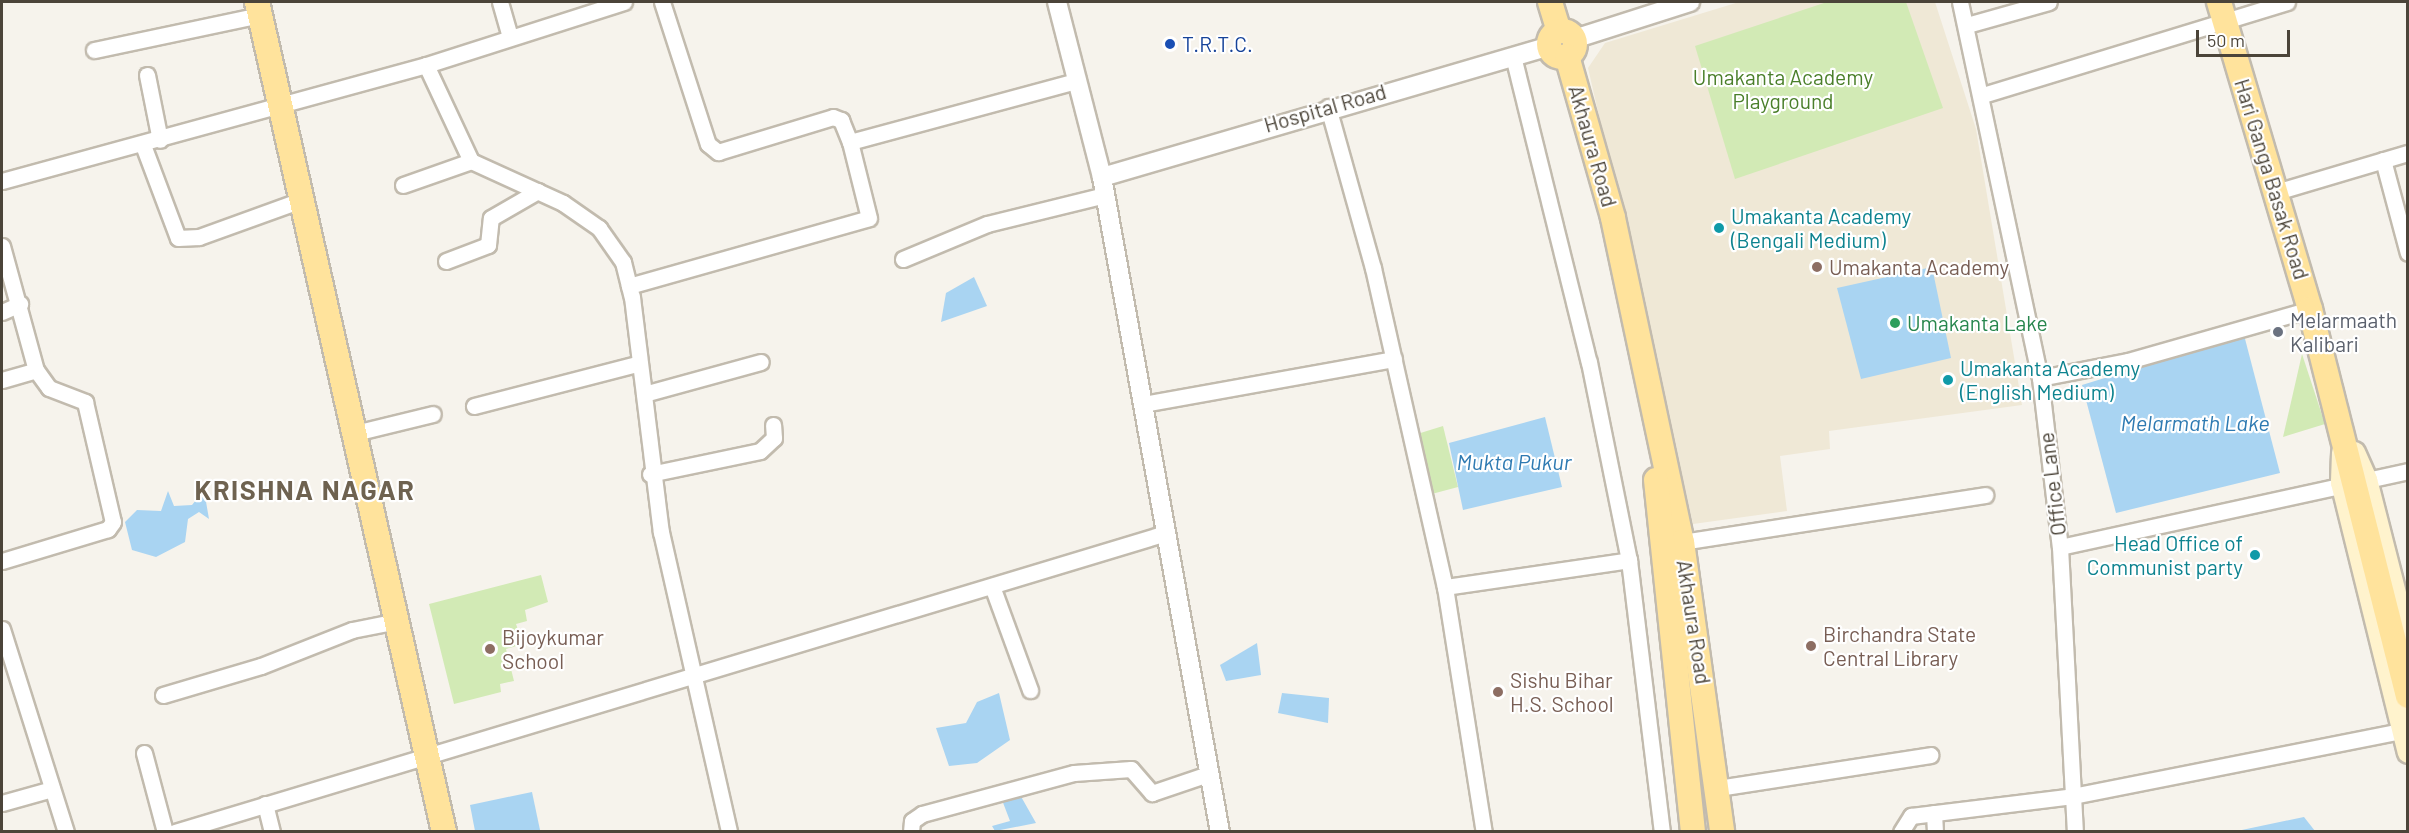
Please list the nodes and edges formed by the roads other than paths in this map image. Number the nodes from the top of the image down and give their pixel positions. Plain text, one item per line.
1 (500, 2) edge
2 (624, 2) edge
3 (662, 2) edge
4 (1057, 2) edge
5 (1550, 2) edge
6 (1690, 2) edge
7 (1960, 2) edge
8 (2049, 2) edge
9 (2287, 2) edge
10 (259, 8) edge
11 (2221, 10) edge
12 (1967, 25) junction
13 (510, 37) junction
14 (1562, 43) junction
15 (94, 50) dead end
16 (1513, 56) junction
17 (426, 65) junction
18 (147, 75) dead end
19 (1076, 81) junction
20 (1983, 95) junction
21 (279, 103) junction
22 (1328, 107) junction
23 (160, 140) junction
24 (850, 142) junction
25 (143, 145) junction
26 (2408, 153) edge
27 (2383, 160) junction
28 (471, 161) junction
29 (2, 181) edge
30 (403, 185) dead end
31 (1103, 186) junction
32 (537, 191) junction
33 (2276, 192) junction
34 (301, 200) junction
35 (3, 253) edge
36 (2408, 253) edge
37 (903, 259) dead end
38 (446, 261) dead end
39 (629, 286) junction
40 (20, 304) junction
41 (2310, 309) junction
42 (2, 312) edge
43 (1394, 358) junction
44 (761, 362) dead end
45 (640, 363) junction
46 (36, 370) junction
47 (2040, 378) junction
48 (2, 380) edge
49 (644, 394) junction
50 (1143, 404) junction
51 (474, 406) dead end
52 (433, 414) dead end
53 (1652, 414) junction
54 (773, 425) dead end
55 (355, 433) junction
56 (2408, 471) edge
57 (650, 474) junction
58 (2354, 480) junction
59 (1985, 495) dead end
60 (1166, 533) junction
61 (1682, 542) junction
62 (2060, 547) junction
63 (1629, 560) junction
64 (2, 561) edge
65 (992, 586) junction
66 (1445, 587) junction
67 (398, 621) junction
68 (2, 629) edge
69 (2408, 644) edge
70 (696, 677) junction
71 (1030, 690) dead end
72 (163, 695) dead end
73 (2408, 696) edge
74 (2401, 731) junction
75 (427, 751) junction
76 (2408, 752) edge
77 (144, 753) dead end
78 (1930, 755) dead end
79 (1208, 774) junction
80 (52, 789) junction
81 (1713, 791) junction
82 (2073, 796) junction
83 (2, 803) edge
84 (265, 804) junction
85 (1934, 813) junction
86 (1216, 830) edge
87 (66, 831) edge
88 (165, 831) edge
89 (175, 831) edge
90 (272, 831) edge
91 (444, 831) edge
92 (729, 831) edge
93 (912, 831) edge
94 (1484, 831) edge
95 (1662, 831) edge
96 (1693, 831) edge
97 (1709, 831) edge
98 (1722, 831) edge
99 (1901, 831) edge
100 (1935, 831) edge
101 (2075, 831) edge

1 - 13 street
2 - 13 street
3 - 24 street
4 - 19 street
5 - 14 main road, Akhaura Road
6 - 14 street, Hospital Road
7 - 12 street, Office Lane
8 - 12 street
9 - 11 street
10 - 15 street
10 - 21 main road
11 - 20 street
11 - 33 main road, Hari Ganga Basak Road
12 - 20 street, Office Lane
13 - 17 street
14 - 16 street, Hospital Road
14 - 53 main road, Akhaura Road
16 - 22 street, Hospital Road
16 - 63 street
17 - 21 street
17 - 28 street
18 - 23 street
19 - 24 street
19 - 31 street
20 - 47 street, Office Lane
21 - 23 street
21 - 34 main road
22 - 31 street, Hospital Road
22 - 43 street
23 - 25 street
24 - 39 street
25 - 29 street
25 - 34 street
26 - 27 street
27 - 33 street
27 - 36 street
28 - 30 street
28 - 32 street
31 - 37 street
31 - 50 street
32 - 38 street
32 - 39 street
33 - 41 main road, Hari Ganga Basak Road
34 - 55 main road
35 - 40 street
39 - 45 street
40 - 42 street
40 - 46 street
41 - 47 street
41 - 58 main road, Hari Ganga Basak Road
43 - 50 street
43 - 66 street
44 - 49 street
45 - 49 street
45 - 51 street
46 - 48 street
46 - 64 street
47 - 62 street, Office Lane
49 - 57 street
50 - 60 street
52 - 55 street
53 - 61 main road, Akhaura Road
53 - 81 main road
53 - 96 main road, Akhaura Road
54 - 57 street
55 - 67 main road
56 - 58 street
57 - 70 street
58 - 62 street
58 - 69 main road
58 - 73 main road, Hari Ganga Basak Road
58 - 74 main road
59 - 61 street
60 - 65 street
60 - 79 street
61 - 81 main road, Akhaura Road
62 - 82 street, Office Lane
63 - 66 street
63 - 95 street
65 - 70 street
65 - 71 street
66 - 94 street
67 - 72 street
67 - 75 main road
68 - 80 street
70 - 75 street
70 - 92 street
74 - 76 main road
74 - 82 street
75 - 84 street
75 - 91 main road
77 - 88 street
78 - 81 street
79 - 86 street
79 - 93 street
80 - 83 street
80 - 87 street
81 - 97 main road
81 - 98 main road, Akhaura Road
82 - 85 street
82 - 101 street, Office Lane
84 - 89 street
84 - 90 street
85 - 99 street
85 - 100 street

